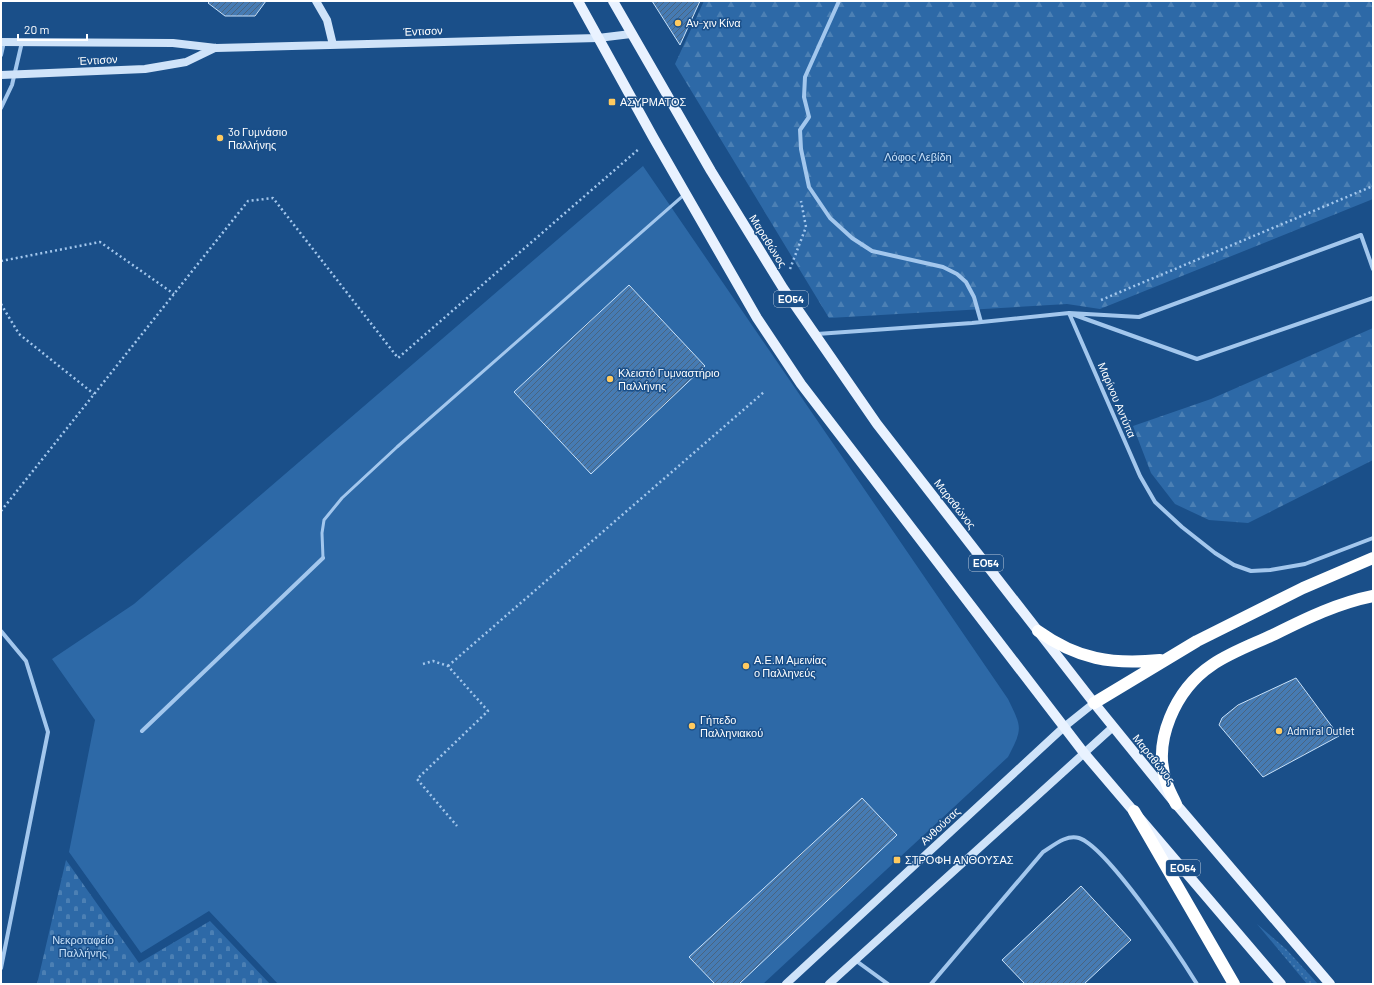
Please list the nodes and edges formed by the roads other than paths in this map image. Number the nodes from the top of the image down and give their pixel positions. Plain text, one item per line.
1 (316, 1) edge
2 (578, 1) edge
3 (613, 1) edge
4 (839, 1) edge
5 (631, 34) junction
6 (598, 38) junction
7 (2, 42) edge
8 (22, 42) junction
9 (333, 44) junction
10 (216, 48) junction
11 (1, 55) edge
12 (1, 75) edge
13 (15, 75) junction
14 (1, 108) edge
15 (686, 193) junction
16 (1373, 269) edge
17 (1373, 298) edge
18 (1069, 313) junction
19 (981, 322) junction
20 (814, 334) junction
21 (1373, 538) edge
22 (323, 558) joint
23 (1373, 558) edge
24 (1373, 596) edge
25 (1, 631) edge
26 (1038, 631) junction
27 (1163, 660) junction
28 (1094, 703) junction
29 (1064, 727) junction
30 (1113, 727) junction
31 (142, 731) dead end
32 (1084, 753) junction
33 (1176, 804) junction
34 (1134, 811) junction
35 (854, 960) junction
36 (1, 968) edge
37 (786, 984) edge
38 (829, 984) edge
39 (888, 984) edge
40 (931, 984) edge
41 (1197, 984) edge
42 (1234, 984) edge
43 (1281, 984) edge
44 (1330, 984) edge

1 - 9 street
2 - 6 main road, ΕΟ54
3 - 5 main road, Μαραθώνος / ΕΟ54
4 - 19 street
5 - 6 street, Έντισον
5 - 20 main road, Μαραθώνος / ΕΟ54
6 - 9 street, Έντισον
6 - 15 main road, ΕΟ54
7 - 8 street, Έντισον
7 - 11 street
8 - 10 street, Έντισον
8 - 13 street
9 - 10 street, Έντισον
10 - 13 street, Έντισον
12 - 13 street, Έντισον
13 - 14 street
15 - 22 lane
15 - 29 main road, ΕΟ54
16 - 18 street
17 - 18 street
18 - 19 street
18 - 21 street, Μαρίνου Αντύπα
19 - 20 street
20 - 26 main road, Μαραθώνος / ΕΟ54
22 - 31 street
23 - 27 highway
24 - 33 highway
25 - 36 street
26 - 27 highway
26 - 28 main road, Μαραθώνος / ΕΟ54
27 - 28 highway
28 - 29 street, Ανθούσας
28 - 30 main road, Μαραθώνος / ΕΟ54
29 - 32 main road, ΕΟ54
29 - 37 street, Ανθούσας
30 - 32 street
30 - 33 main road, Μαραθώνος / ΕΟ54
32 - 34 main road, ΕΟ54
32 - 35 street
33 - 44 main road, Μαραθώνος / ΕΟ54
34 - 42 highway
34 - 43 main road, ΕΟ54
35 - 38 street
35 - 39 street
40 - 41 street

